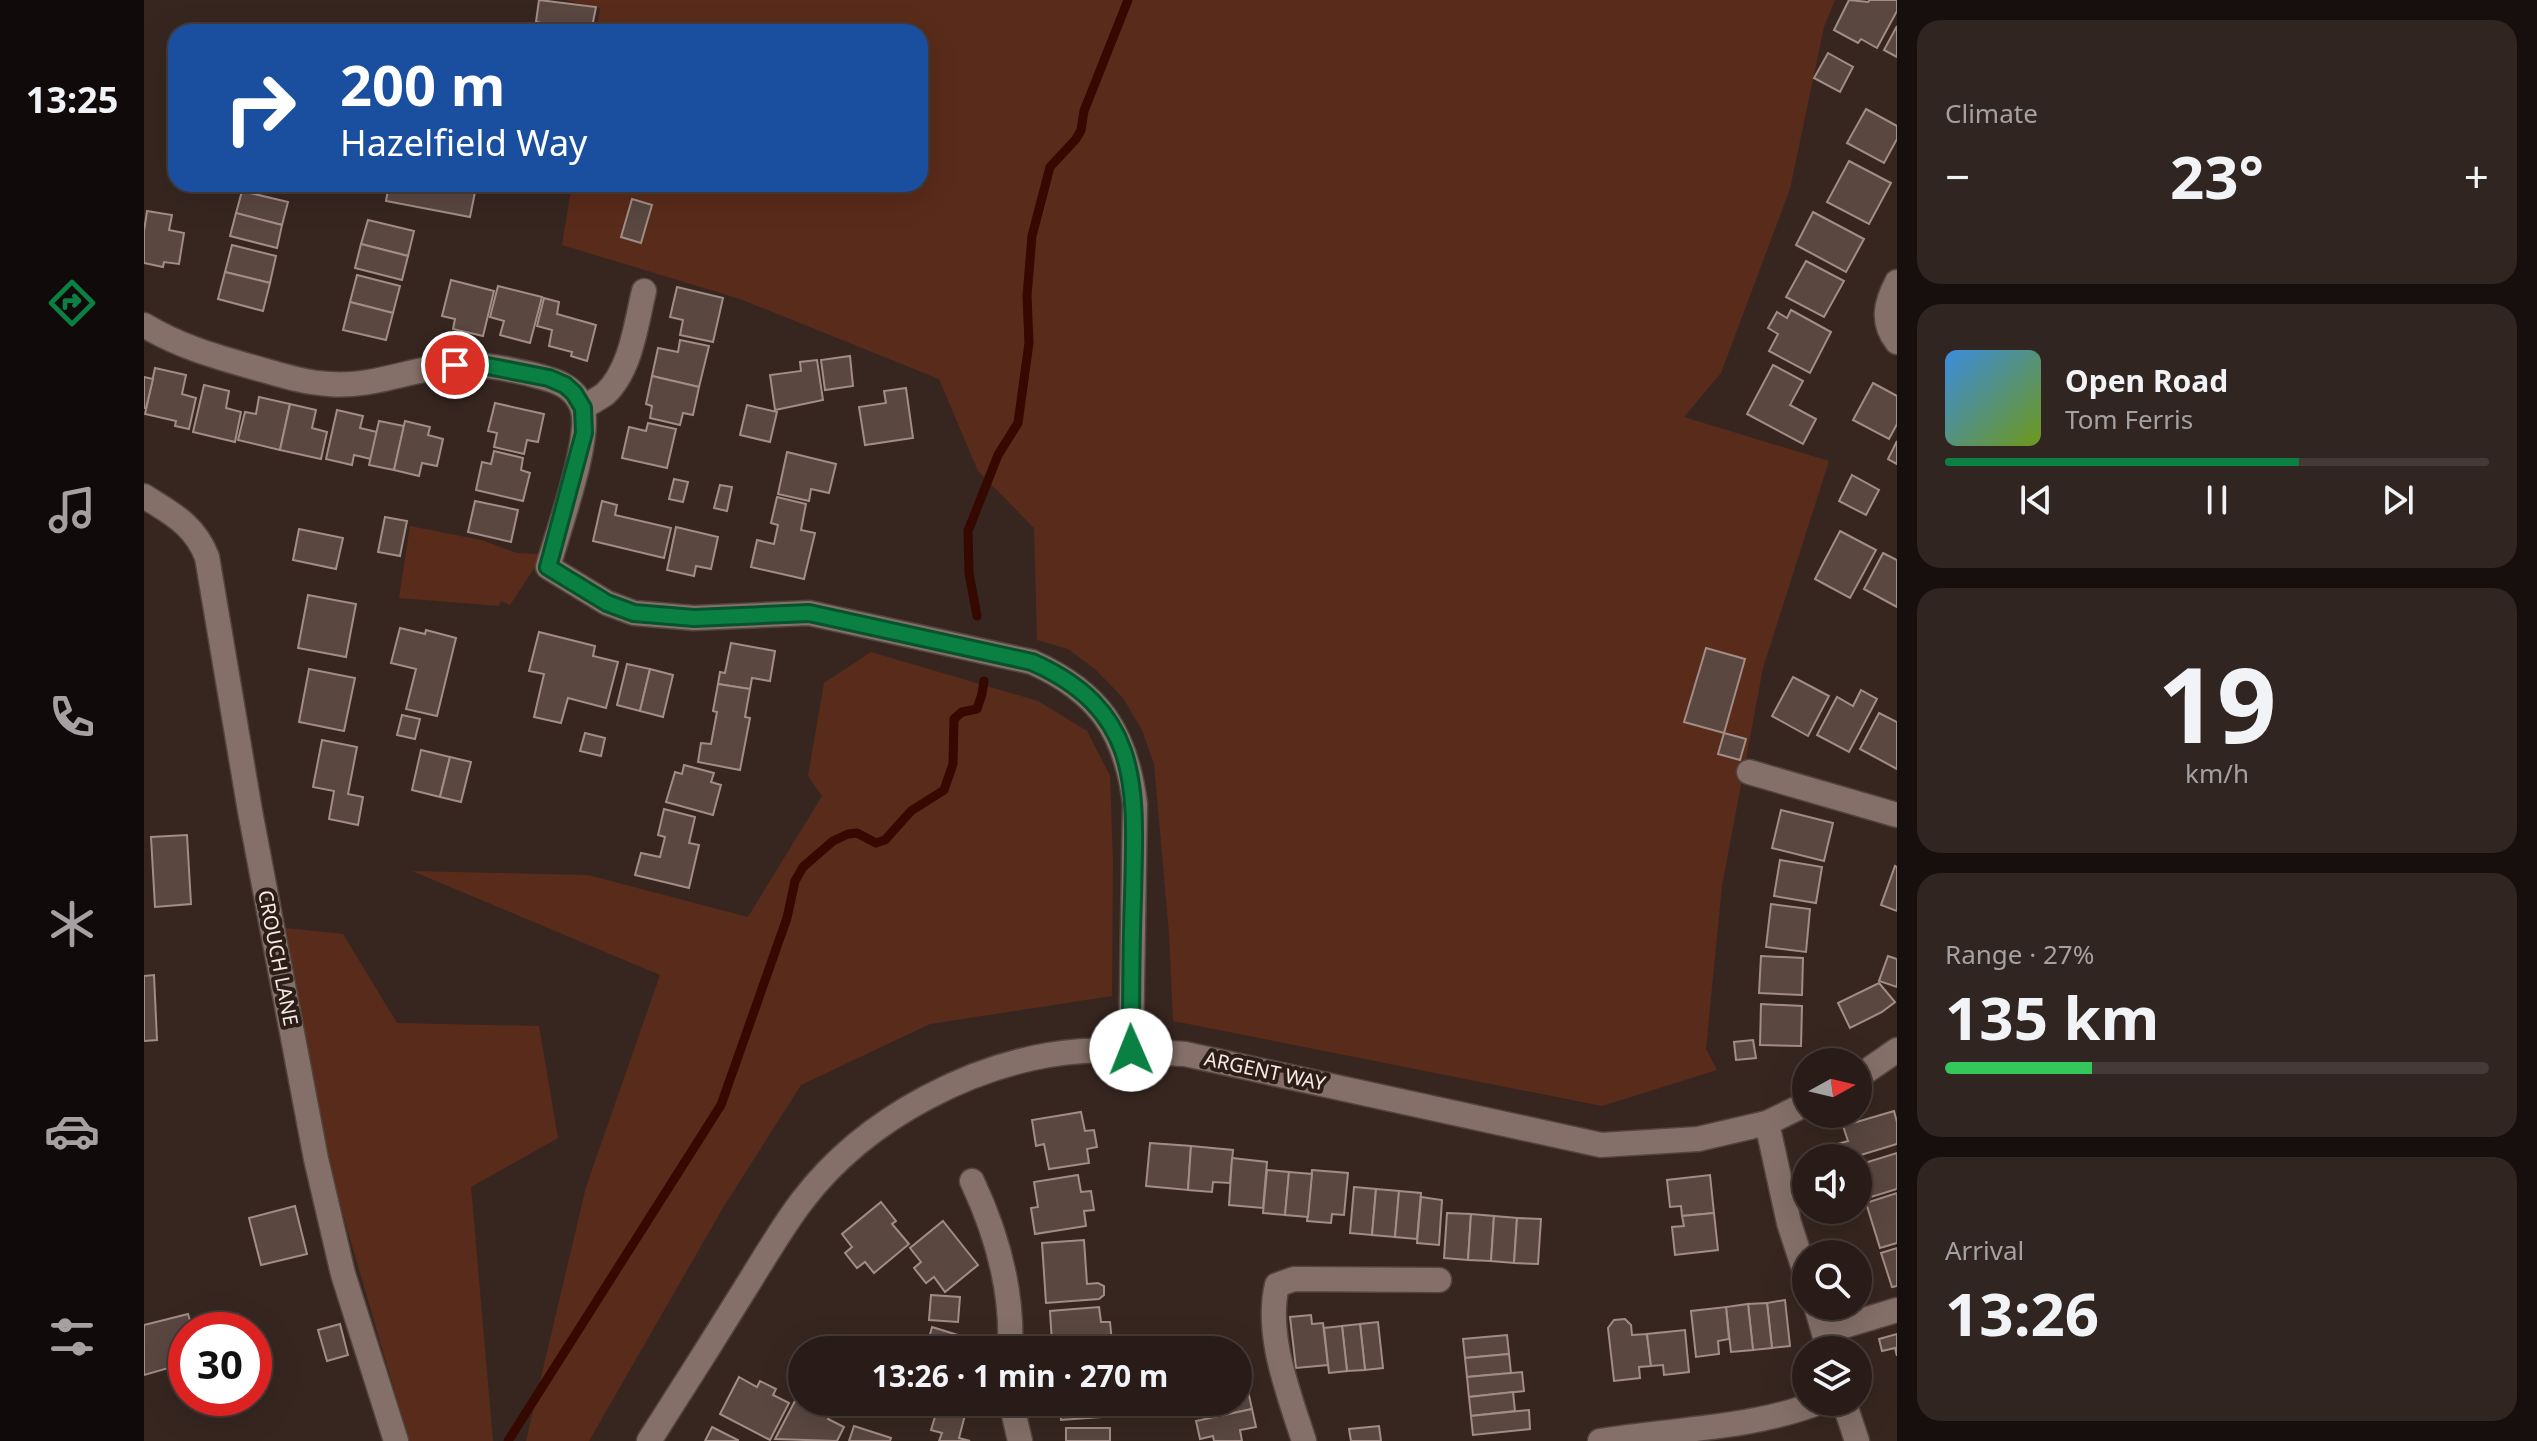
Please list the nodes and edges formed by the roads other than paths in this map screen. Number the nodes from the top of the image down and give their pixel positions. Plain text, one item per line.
1 (1897, 282) edge
2 (644, 291) dead end
3 (144, 325) edge
4 (1897, 342) edge
5 (583, 408) junction
6 (144, 496) edge
7 (1749, 772) dead end
8 (1897, 815) edge
9 (1131, 1050) junction
10 (1897, 1050) edge
11 (1872, 1067) edge
12 (1792, 1111) edge
13 (1767, 1123) junction
14 (972, 1181) dead end
15 (1795, 1240) edge
16 (1439, 1280) dead end
17 (1897, 1310) edge
18 (1010, 1336) edge
19 (1838, 1336) edge
20 (1792, 1410) edge
21 (1014, 1416) edge
22 (1849, 1416) edge
23 (396, 1441) edge
24 (649, 1441) edge
25 (1020, 1441) edge
26 (1304, 1441) edge
27 (1600, 1441) edge
28 (1857, 1441) edge

1 - 4 street
2 - 5 street
3 - 5 street
5 - 9 street
6 - 23 street, CROUCH LANE
7 - 8 street
9 - 13 street, ARGENT WAY
9 - 24 street, ARGENT WAY
10 - 11 street
12 - 13 street, ARGENT WAY
13 - 15 street
14 - 18 street
16 - 26 street
17 - 19 street
20 - 27 street
21 - 25 street
22 - 28 street

